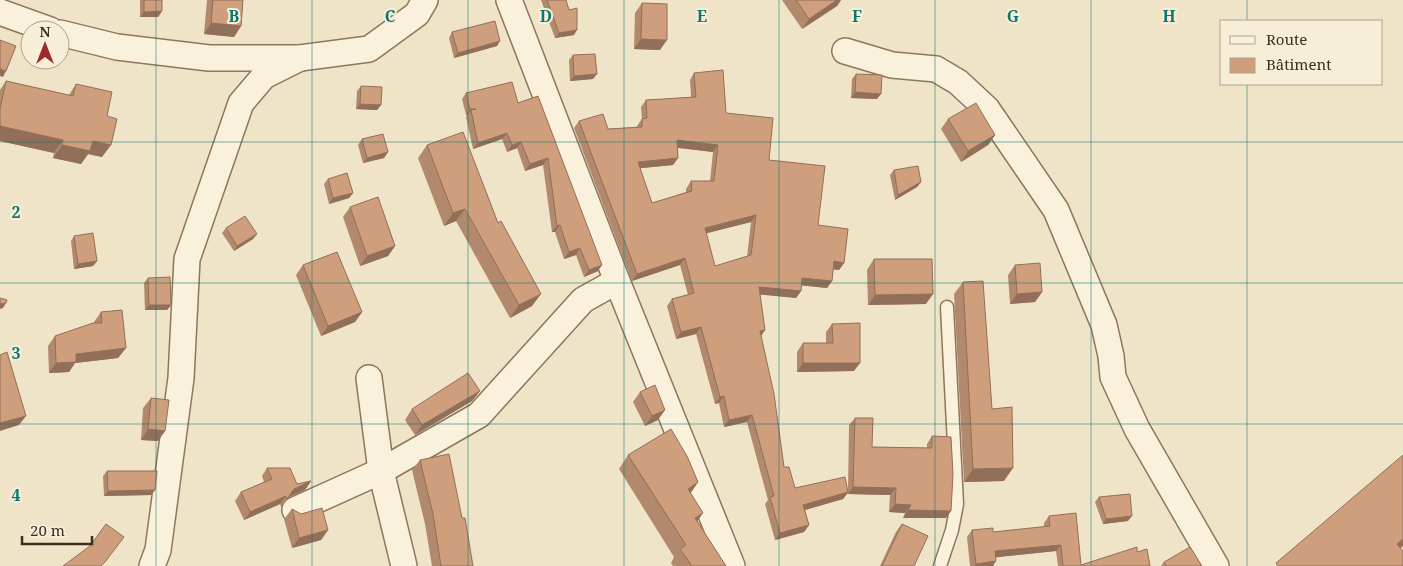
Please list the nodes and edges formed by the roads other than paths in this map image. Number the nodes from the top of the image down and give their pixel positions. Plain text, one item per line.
1 (425, 0) edge
2 (509, 0) edge
3 (0, 12) edge
4 (22, 20) edge
5 (70, 35) edge
6 (846, 51) dead end
7 (300, 58) junction
8 (617, 281) junction
9 (947, 307) dead end
10 (369, 378) dead end
11 (381, 470) junction
12 (295, 510) edge
13 (152, 566) edge
14 (404, 566) edge
15 (732, 566) edge
16 (940, 566) edge
17 (1216, 566) edge

1 - 7 street
2 - 8 street
3 - 4 street
5 - 7 street
6 - 17 street
7 - 13 street
8 - 11 street
8 - 15 street
9 - 16 lane
10 - 11 street
11 - 12 street
11 - 14 street

